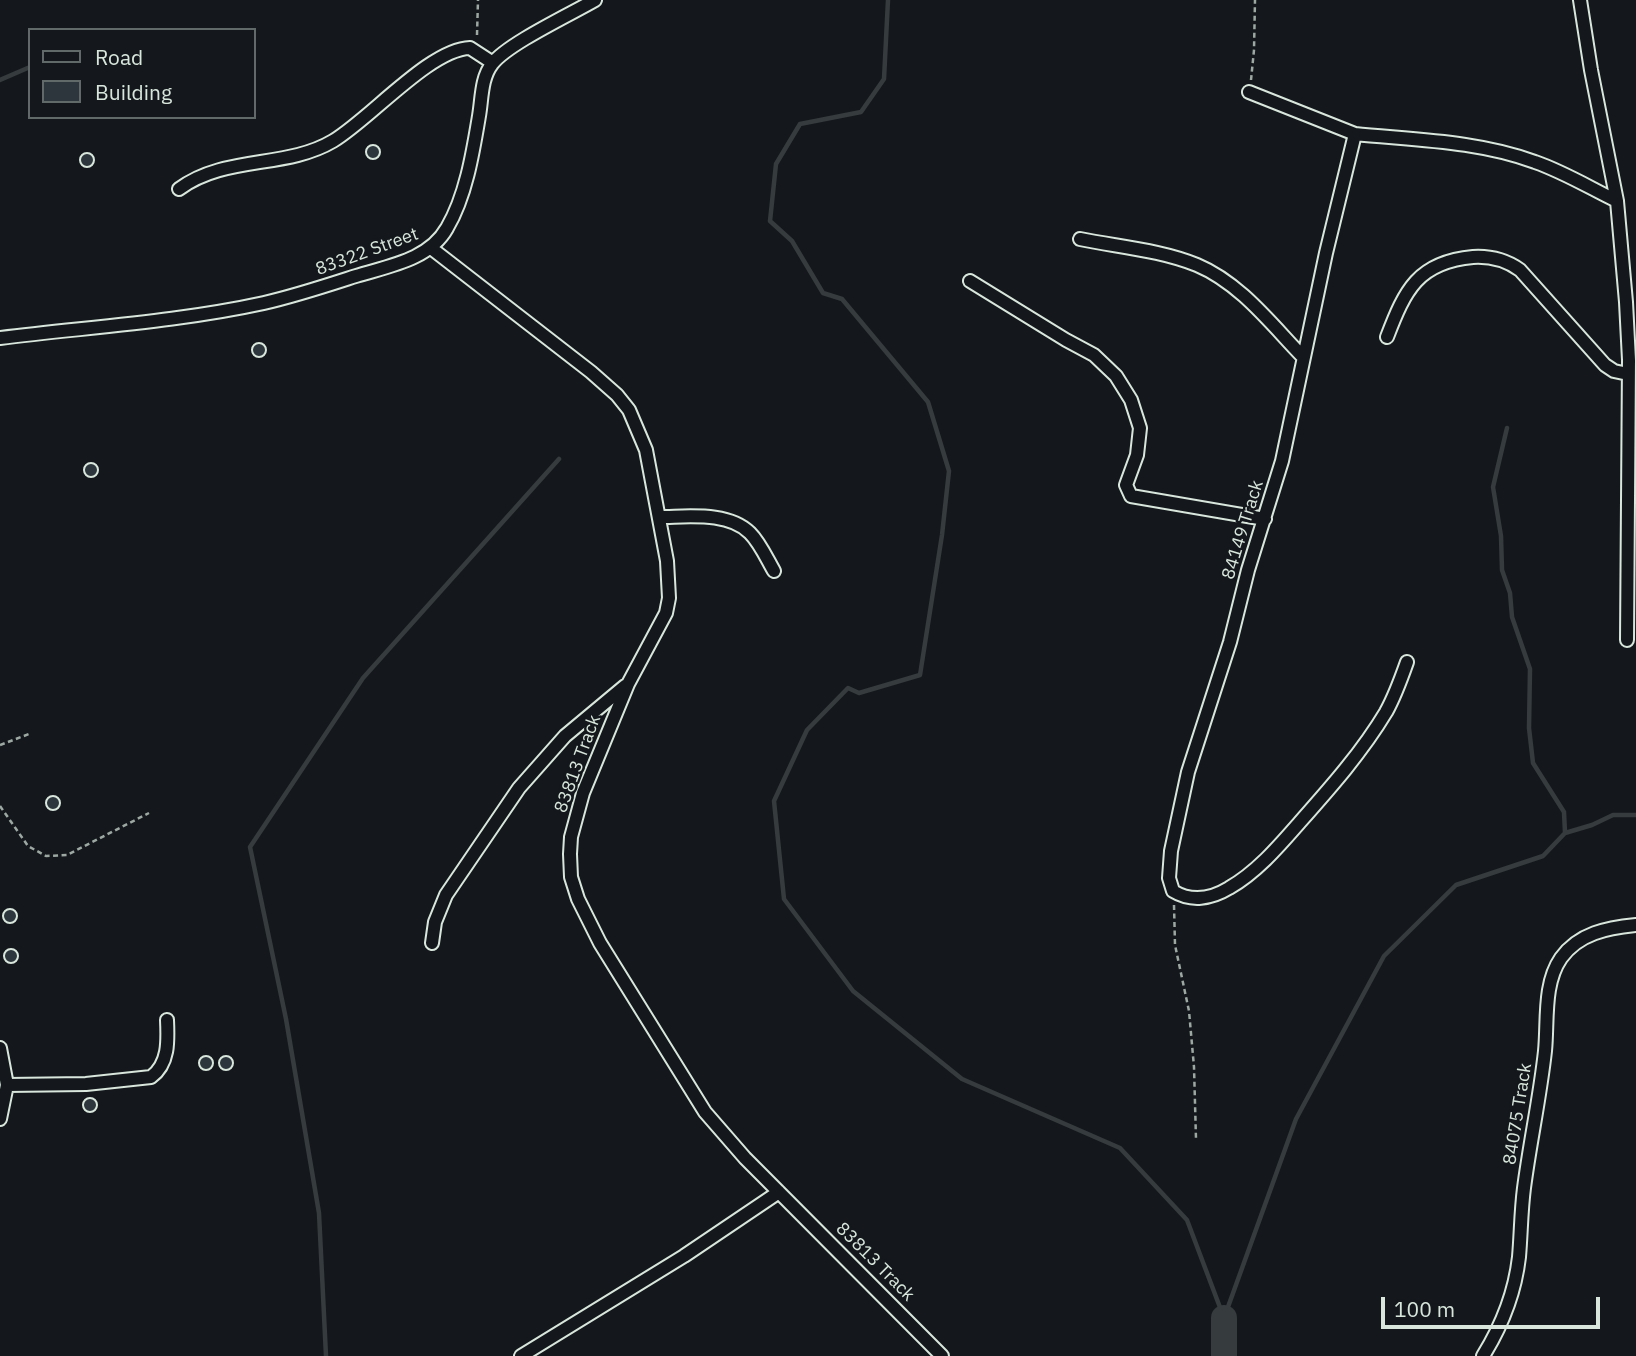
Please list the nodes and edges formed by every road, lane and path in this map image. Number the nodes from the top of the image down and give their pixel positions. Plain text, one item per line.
1 (478, 0) edge
2 (595, 0) edge
3 (1255, 0) edge
4 (1580, 0) edge
5 (476, 50) junction
6 (493, 63) junction
7 (1249, 92) joint
8 (1355, 134) junction
9 (179, 188) dead end
10 (1618, 201) junction
11 (1080, 239) dead end
12 (431, 248) junction
13 (971, 281) dead end
14 (1387, 337) dead end
15 (0, 338) edge
16 (1303, 356) junction
17 (1628, 373) junction
18 (1631, 509) edge
19 (659, 517) junction
20 (1265, 519) junction
21 (774, 571) dead end
22 (1627, 640) dead end
23 (1407, 662) dead end
24 (628, 684) junction
25 (29, 733) dead end
26 (0, 745) edge
27 (0, 806) edge
28 (149, 813) dead end
29 (1173, 891) junction
30 (1636, 925) edge
31 (432, 943) dead end
32 (167, 1020) dead end
33 (0, 1048) edge
34 (7, 1085) junction
35 (0, 1119) edge
36 (1196, 1139) dead end
37 (779, 1192) junction
38 (521, 1356) edge
39 (942, 1356) edge
40 (1483, 1356) edge

1 - 5 path
2 - 6 street
3 - 7 path
4 - 10 street
5 - 6 street
5 - 9 street
6 - 12 street, 83322 Street
7 - 8 street
8 - 10 street
8 - 16 street, 84149 Track
10 - 17 street
11 - 16 street
12 - 15 street, 83322 Street
12 - 19 street, 83813 Track
13 - 20 street
14 - 17 street
16 - 20 street, 84149 Track
17 - 18 street
18 - 22 street
19 - 21 street
19 - 24 street, 83813 Track
20 - 29 street, 84149 Track
23 - 29 street
24 - 31 street
24 - 37 street, 83813 Track
25 - 26 path
27 - 28 path
29 - 36 path
30 - 40 street, 84075 Track
32 - 34 street
33 - 34 street
34 - 35 street
37 - 38 street
37 - 39 street, 83813 Track

